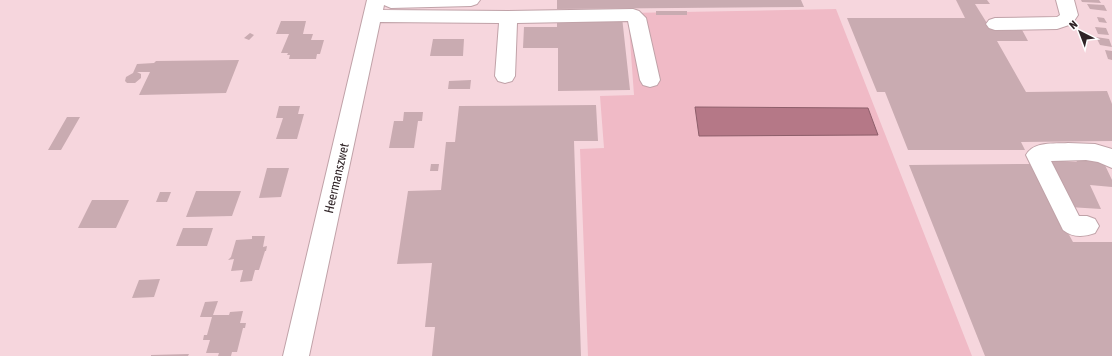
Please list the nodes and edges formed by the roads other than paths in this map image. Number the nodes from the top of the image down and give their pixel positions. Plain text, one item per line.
1 (471, 0) edge
2 (1065, 0) edge
3 (375, 6) edge
4 (508, 17) junction
5 (995, 24) dead end
6 (505, 76) dead end
7 (650, 80) dead end
8 (1112, 159) edge
9 (1087, 226) dead end
10 (296, 356) edge

1 - 3 street
2 - 5 street
3 - 4 street
3 - 10 street, Heermanszwet
4 - 6 street
4 - 7 street
8 - 9 street

